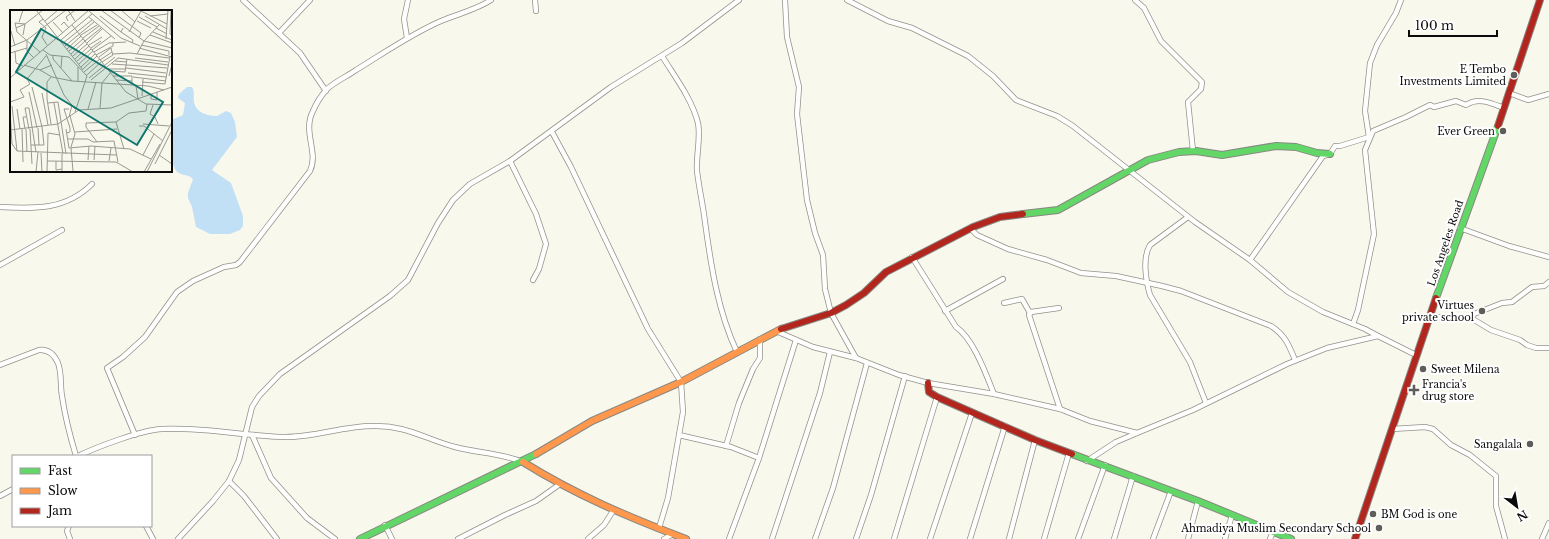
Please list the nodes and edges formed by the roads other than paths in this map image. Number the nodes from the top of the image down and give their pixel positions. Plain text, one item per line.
1 (243, 0) edge
2 (310, 0) edge
3 (408, 0) edge
4 (492, 0) edge
5 (535, 0) edge
6 (740, 0) edge
7 (785, 0) edge
8 (847, 0) edge
9 (1135, 0) edge
10 (1401, 0) edge
11 (1540, 0) edge
12 (536, 11) dead end
13 (279, 33) junction
14 (407, 38) junction
15 (662, 56) junction
16 (326, 90) junction
17 (1508, 94) junction
18 (1549, 94) edge
19 (1504, 108) junction
20 (552, 132) junction
21 (1369, 137) junction
22 (1193, 151) junction
23 (1330, 154) junction
24 (510, 161) junction
25 (1129, 170) junction
26 (92, 184) dead end
27 (0, 206) edge
28 (1188, 217) junction
29 (970, 228) junction
30 (1460, 228) junction
31 (62, 230) dead end
32 (1549, 257) edge
33 (912, 258) junction
34 (1250, 260) junction
35 (0, 265) edge
36 (1003, 279) dead end
37 (533, 280) dead end
38 (1549, 282) edge
39 (1147, 283) junction
40 (1004, 303) dead end
41 (1059, 308) dead end
42 (945, 311) junction
43 (831, 313) junction
44 (1030, 313) junction
45 (1430, 317) junction
46 (1467, 317) junction
47 (1353, 324) junction
48 (776, 331) junction
49 (1378, 336) junction
50 (760, 339) junction
51 (796, 340) junction
52 (1549, 348) edge
53 (737, 352) junction
54 (830, 352) junction
55 (1416, 355) junction
56 (856, 358) junction
57 (1294, 360) junction
58 (867, 363) junction
59 (0, 365) edge
60 (905, 376) junction
61 (681, 382) junction
62 (928, 383) junction
63 (994, 394) junction
64 (937, 397) junction
65 (1206, 403) junction
66 (1060, 409) junction
67 (972, 413) junction
68 (1005, 426) junction
69 (1392, 429) junction
70 (1137, 433) junction
71 (245, 434) junction
72 (135, 435) junction
73 (252, 435) junction
74 (679, 436) junction
75 (1035, 440) junction
76 (726, 446) junction
77 (1068, 453) junction
78 (77, 455) edge
79 (80, 455) edge
80 (758, 458) junction
81 (1088, 461) junction
82 (523, 462) junction
83 (1104, 465) junction
84 (1133, 476) junction
85 (229, 481) junction
86 (560, 484) junction
87 (12, 489) edge
88 (1172, 491) junction
89 (0, 496) edge
90 (1198, 501) junction
91 (613, 511) junction
92 (1232, 515) junction
93 (1549, 523) edge
94 (385, 525) junction
95 (69, 527) edge
96 (147, 527) edge
97 (659, 528) junction
98 (1273, 532) junction
99 (673, 534) junction
100 (70, 539) edge
101 (153, 539) edge
102 (178, 539) edge
103 (278, 539) edge
104 (335, 539) edge
105 (360, 539) edge
106 (392, 539) edge
107 (458, 539) edge
108 (588, 539) edge
109 (664, 539) edge
110 (686, 539) edge
111 (729, 539) edge
112 (772, 539) edge
113 (815, 539) edge
114 (856, 539) edge
115 (894, 539) edge
116 (930, 539) edge
117 (970, 539) edge
118 (1009, 539) edge
119 (1044, 539) edge
120 (1078, 539) edge
121 (1114, 539) edge
122 (1153, 539) edge
123 (1188, 539) edge
124 (1225, 539) edge
125 (1270, 539) edge
126 (1290, 539) edge
127 (1355, 539) edge
128 (1505, 539) edge
129 (1542, 539) edge

1 - 13 street
2 - 13 street
3 - 14 street
4 - 14 street
5 - 12 street
6 - 15 street
7 - 43 street
8 - 25 street
9 - 22 street
10 - 21 street
11 - 17 street, Los Angeles Road
13 - 16 street
14 - 16 street
15 - 20 street
15 - 53 street
16 - 72 street
17 - 18 street
17 - 19 street, Los Angeles Road
19 - 21 street
19 - 30 street, Los Angeles Road
20 - 24 street
20 - 61 street
21 - 23 street
21 - 47 street
22 - 23 street
22 - 25 street
23 - 34 street
24 - 37 street
24 - 71 street
25 - 28 street
25 - 29 street
26 - 27 street
28 - 34 street
28 - 39 street
29 - 33 street
29 - 39 street
30 - 32 street
30 - 45 street, Los Angeles Road
31 - 35 street
33 - 42 street
33 - 43 street
34 - 47 street
36 - 42 street
38 - 46 street
39 - 57 street
39 - 65 street
40 - 44 street
41 - 44 street
42 - 63 street
43 - 48 street
43 - 56 street
44 - 66 street
45 - 46 street
45 - 55 street, Los Angeles Road
46 - 52 street
47 - 49 street
48 - 50 street
48 - 51 street
49 - 55 street
49 - 57 street
50 - 53 street
50 - 76 street
51 - 54 street
51 - 80 street
53 - 61 street
54 - 56 street
54 - 112 street
55 - 69 street, Los Angeles Road
56 - 58 street
57 - 65 street
58 - 60 street
58 - 113 street
59 - 78 street
60 - 62 street
60 - 114 street
61 - 74 street
61 - 82 street
62 - 63 street
62 - 64 street
63 - 66 street
64 - 67 street
64 - 115 street
65 - 70 street
66 - 70 street
67 - 68 street
67 - 116 street
68 - 75 street
68 - 117 street
69 - 127 street, Los Angeles Road
69 - 128 street
70 - 81 street
71 - 72 street
71 - 73 street
71 - 85 street
72 - 79 street
73 - 82 street
73 - 104 street
74 - 76 street
74 - 97 street
75 - 77 street
75 - 118 street
76 - 80 street
77 - 81 street
77 - 119 street
80 - 111 street
81 - 83 street
82 - 86 street
82 - 94 street
83 - 84 street
83 - 120 street
84 - 88 street
84 - 121 street
85 - 102 street
85 - 103 street
86 - 91 street
86 - 107 street
87 - 89 street
88 - 90 street
88 - 122 street
90 - 92 street
90 - 123 street
91 - 97 street
91 - 108 street
92 - 98 street
92 - 124 street
93 - 129 street
94 - 105 street
94 - 106 street
95 - 100 street
96 - 101 street
97 - 99 street
98 - 125 street
98 - 126 street
99 - 109 street
99 - 110 street

